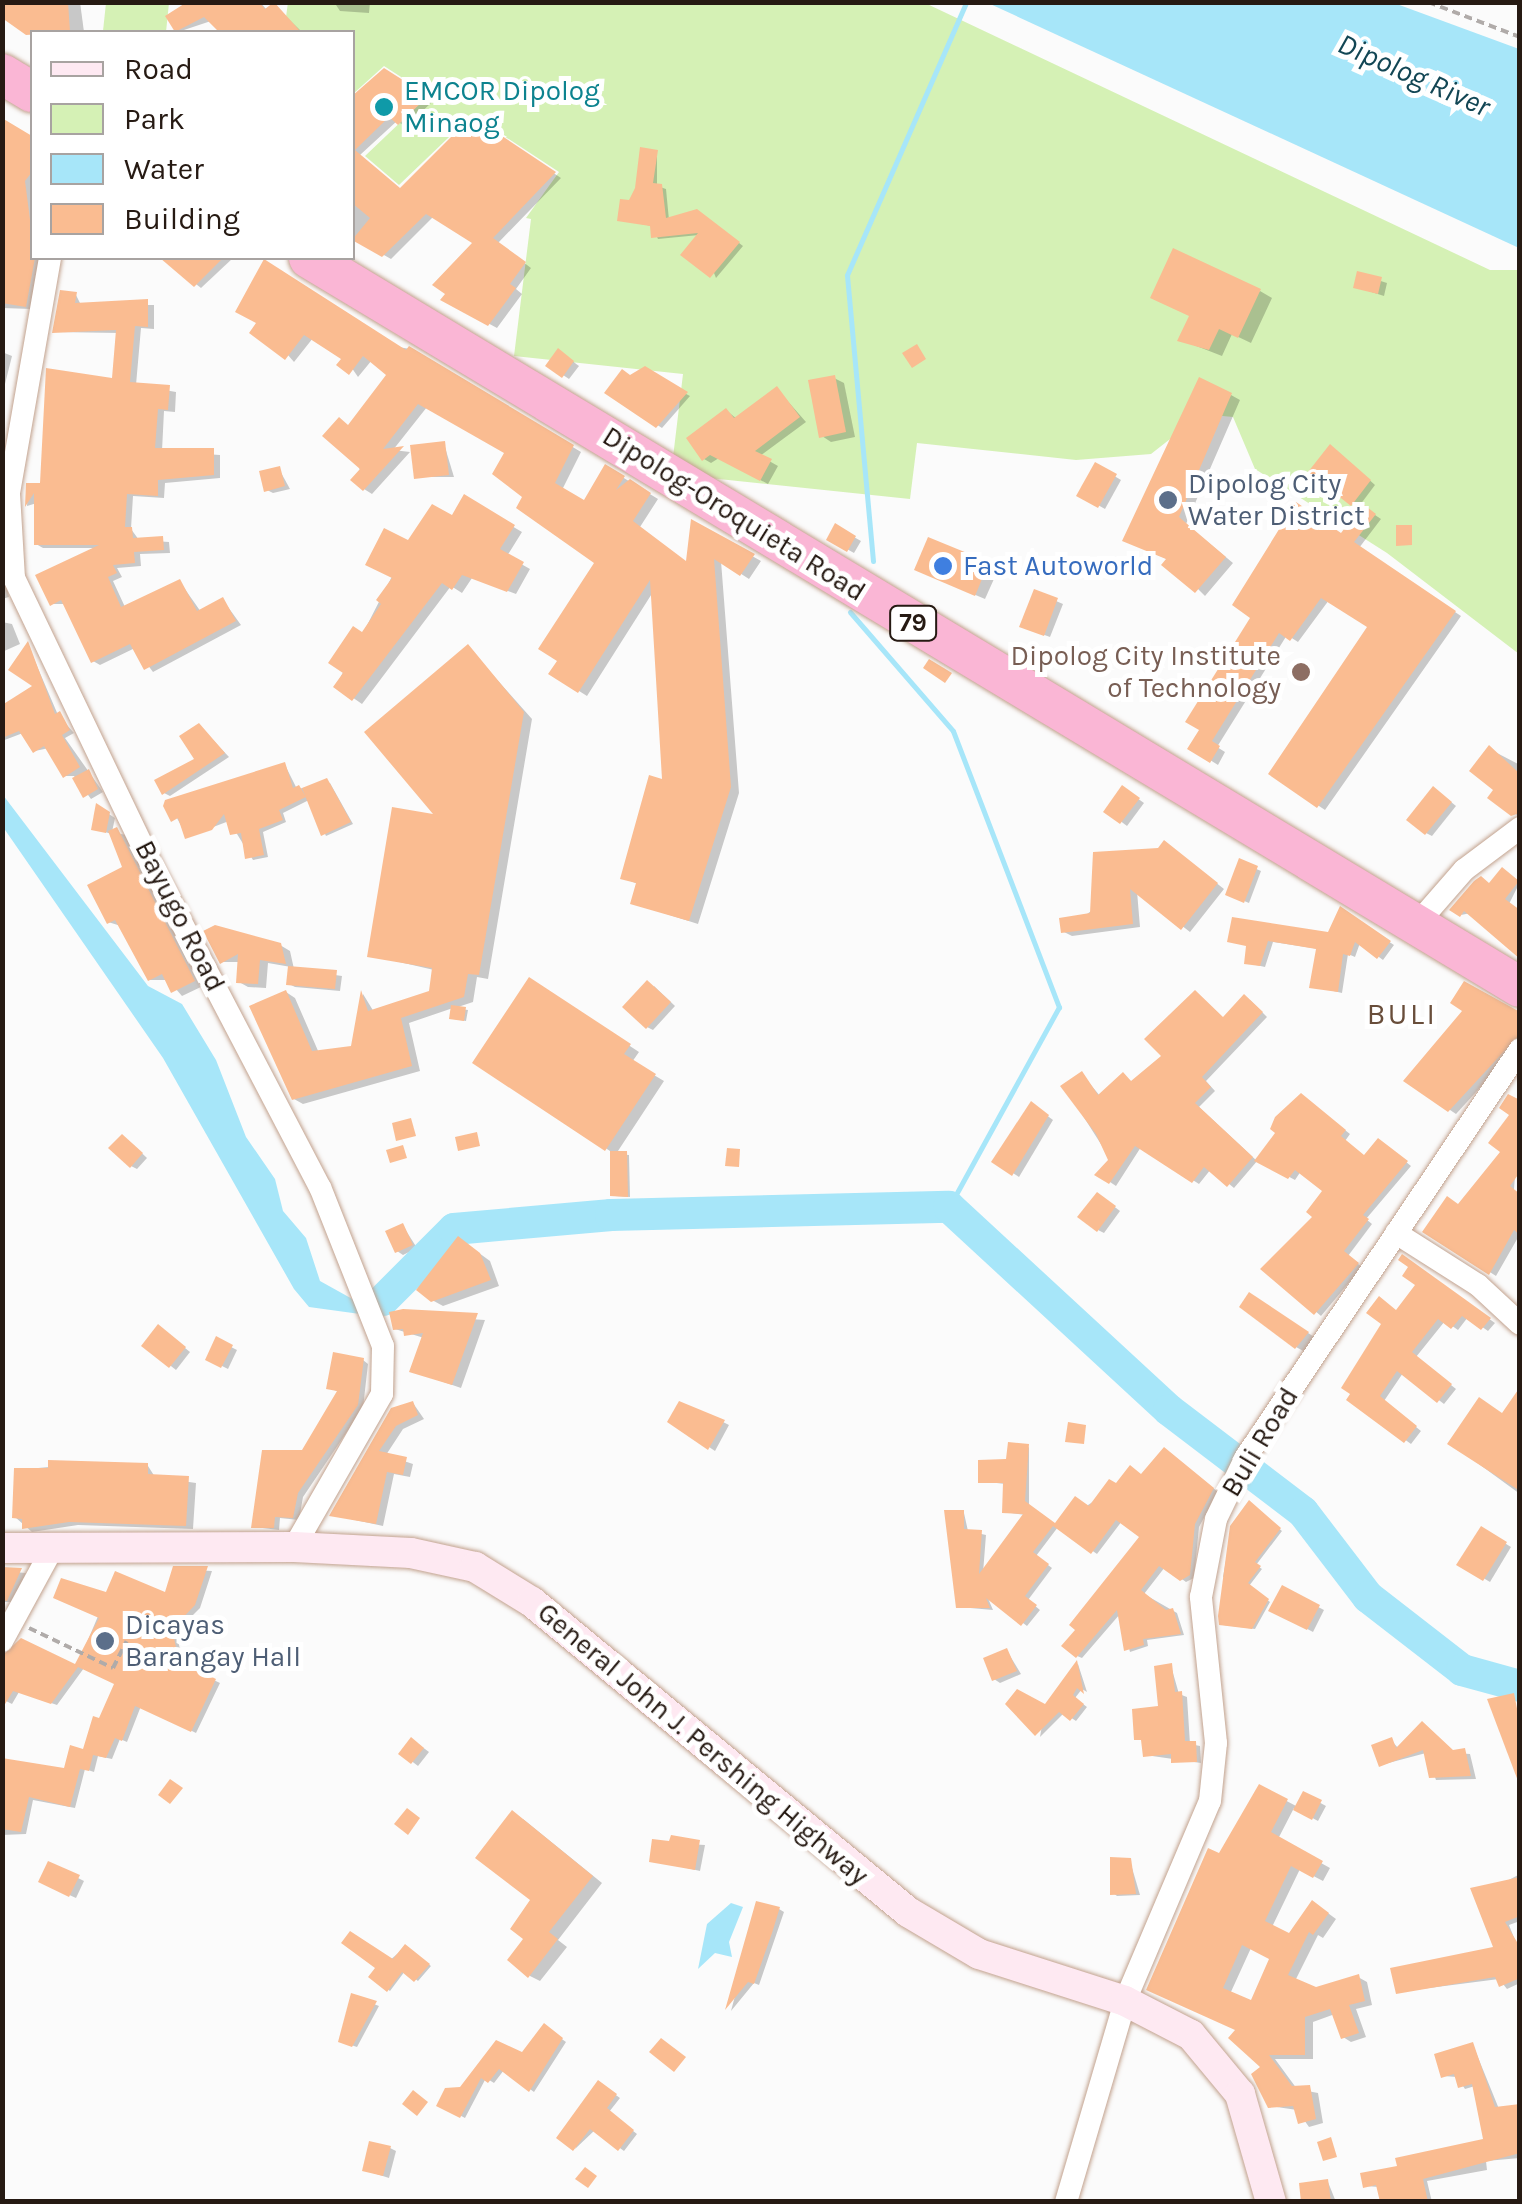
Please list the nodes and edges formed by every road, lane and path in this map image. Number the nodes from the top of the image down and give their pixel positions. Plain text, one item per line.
1 (1428, 2) edge
2 (1520, 37) edge
3 (2, 74) edge
4 (30, 91) edge
5 (50, 260) edge
6 (312, 260) edge
7 (1520, 828) edge
8 (1416, 924) junction
9 (1520, 986) edge
10 (1520, 1048) edge
11 (1396, 1233) junction
12 (1520, 1324) edge
13 (294, 1547) junction
14 (2, 1548) edge
15 (51, 1551) junction
16 (9, 1631) edge
17 (127, 1640) dead end
18 (1125, 2001) junction
19 (1066, 2202) edge
20 (1271, 2202) edge

1 - 2 path
3 - 4 highway
5 - 13 street, Bayugo Road
6 - 8 highway, Dipolog-Oroquieta Road / 79
7 - 8 street
8 - 9 highway, Dipolog-Oroquieta Road / 79
10 - 11 street, Buli Road
11 - 12 street
11 - 18 street, Buli Road
13 - 15 main road, General John J. Pershing Highway
13 - 18 main road, General John J. Pershing Highway
14 - 15 main road, General John J. Pershing Highway
15 - 16 street
16 - 17 path
18 - 19 street, Buli Road
18 - 20 main road, General John J. Pershing Highway

